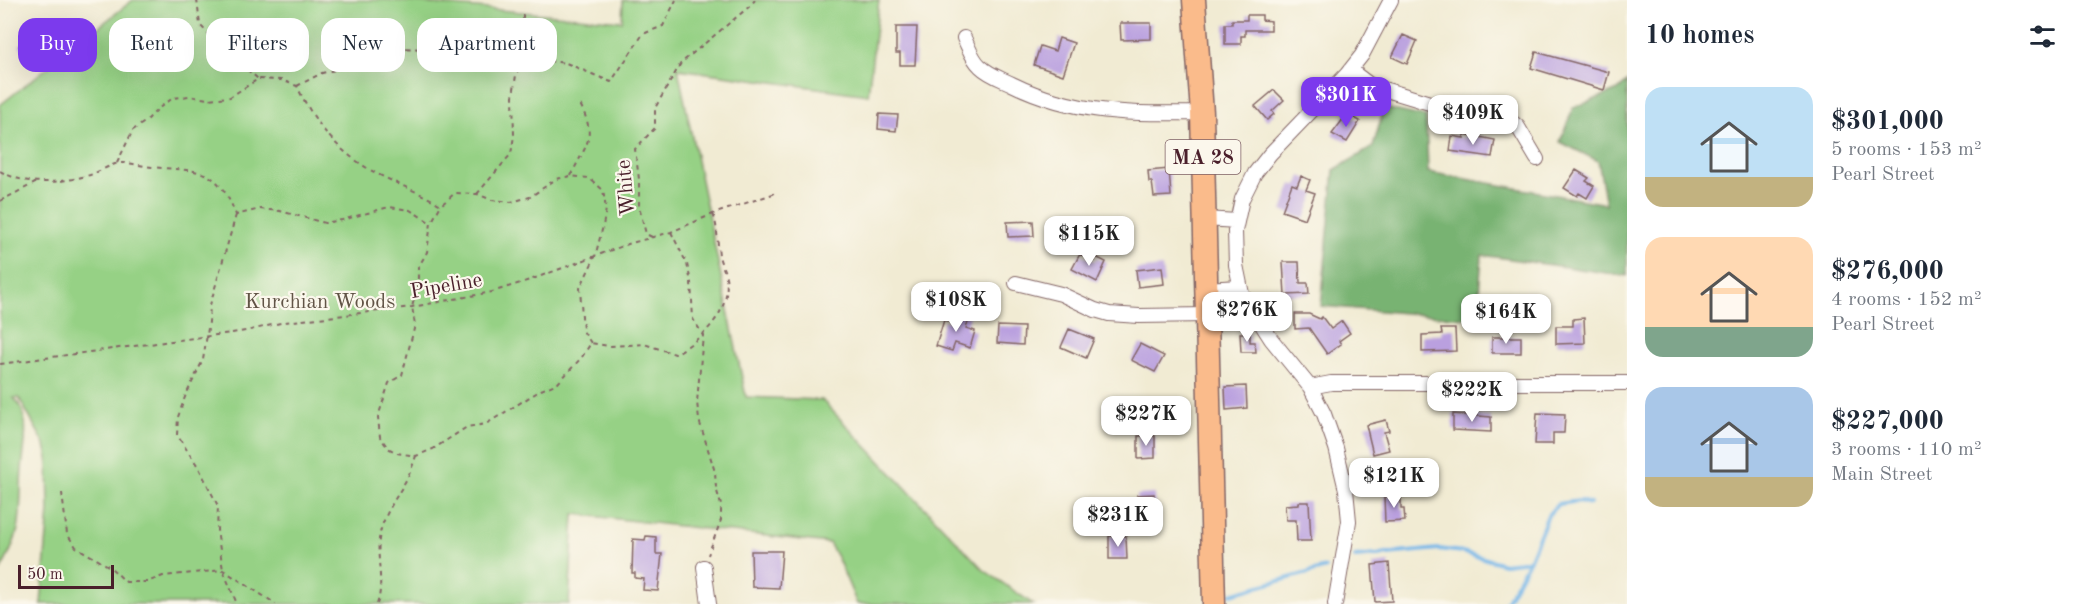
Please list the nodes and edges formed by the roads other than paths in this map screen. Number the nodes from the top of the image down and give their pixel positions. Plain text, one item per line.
1 (1194, 0) edge
2 (1391, 0) edge
3 (964, 38) dead end
4 (1350, 70) junction
5 (1202, 113) junction
6 (1537, 159) dead end
7 (1205, 219) junction
8 (1236, 221) junction
9 (1016, 283) dead end
10 (1239, 287) junction
11 (1206, 289) junction
12 (1207, 315) junction
13 (1627, 382) edge
14 (1310, 387) junction
15 (704, 567) road end
16 (709, 604) edge
17 (1214, 604) edge
18 (1335, 604) edge

1 - 5 main road, MA 28
2 - 4 street
3 - 5 street
4 - 6 street
4 - 8 street
5 - 7 main road, MA 28
7 - 8 street
7 - 11 main road, MA 28
8 - 10 street
9 - 12 street
10 - 11 street
10 - 14 street
11 - 12 main road, MA 28
12 - 17 main road, MA 28
13 - 14 street
14 - 18 street
15 - 16 street

